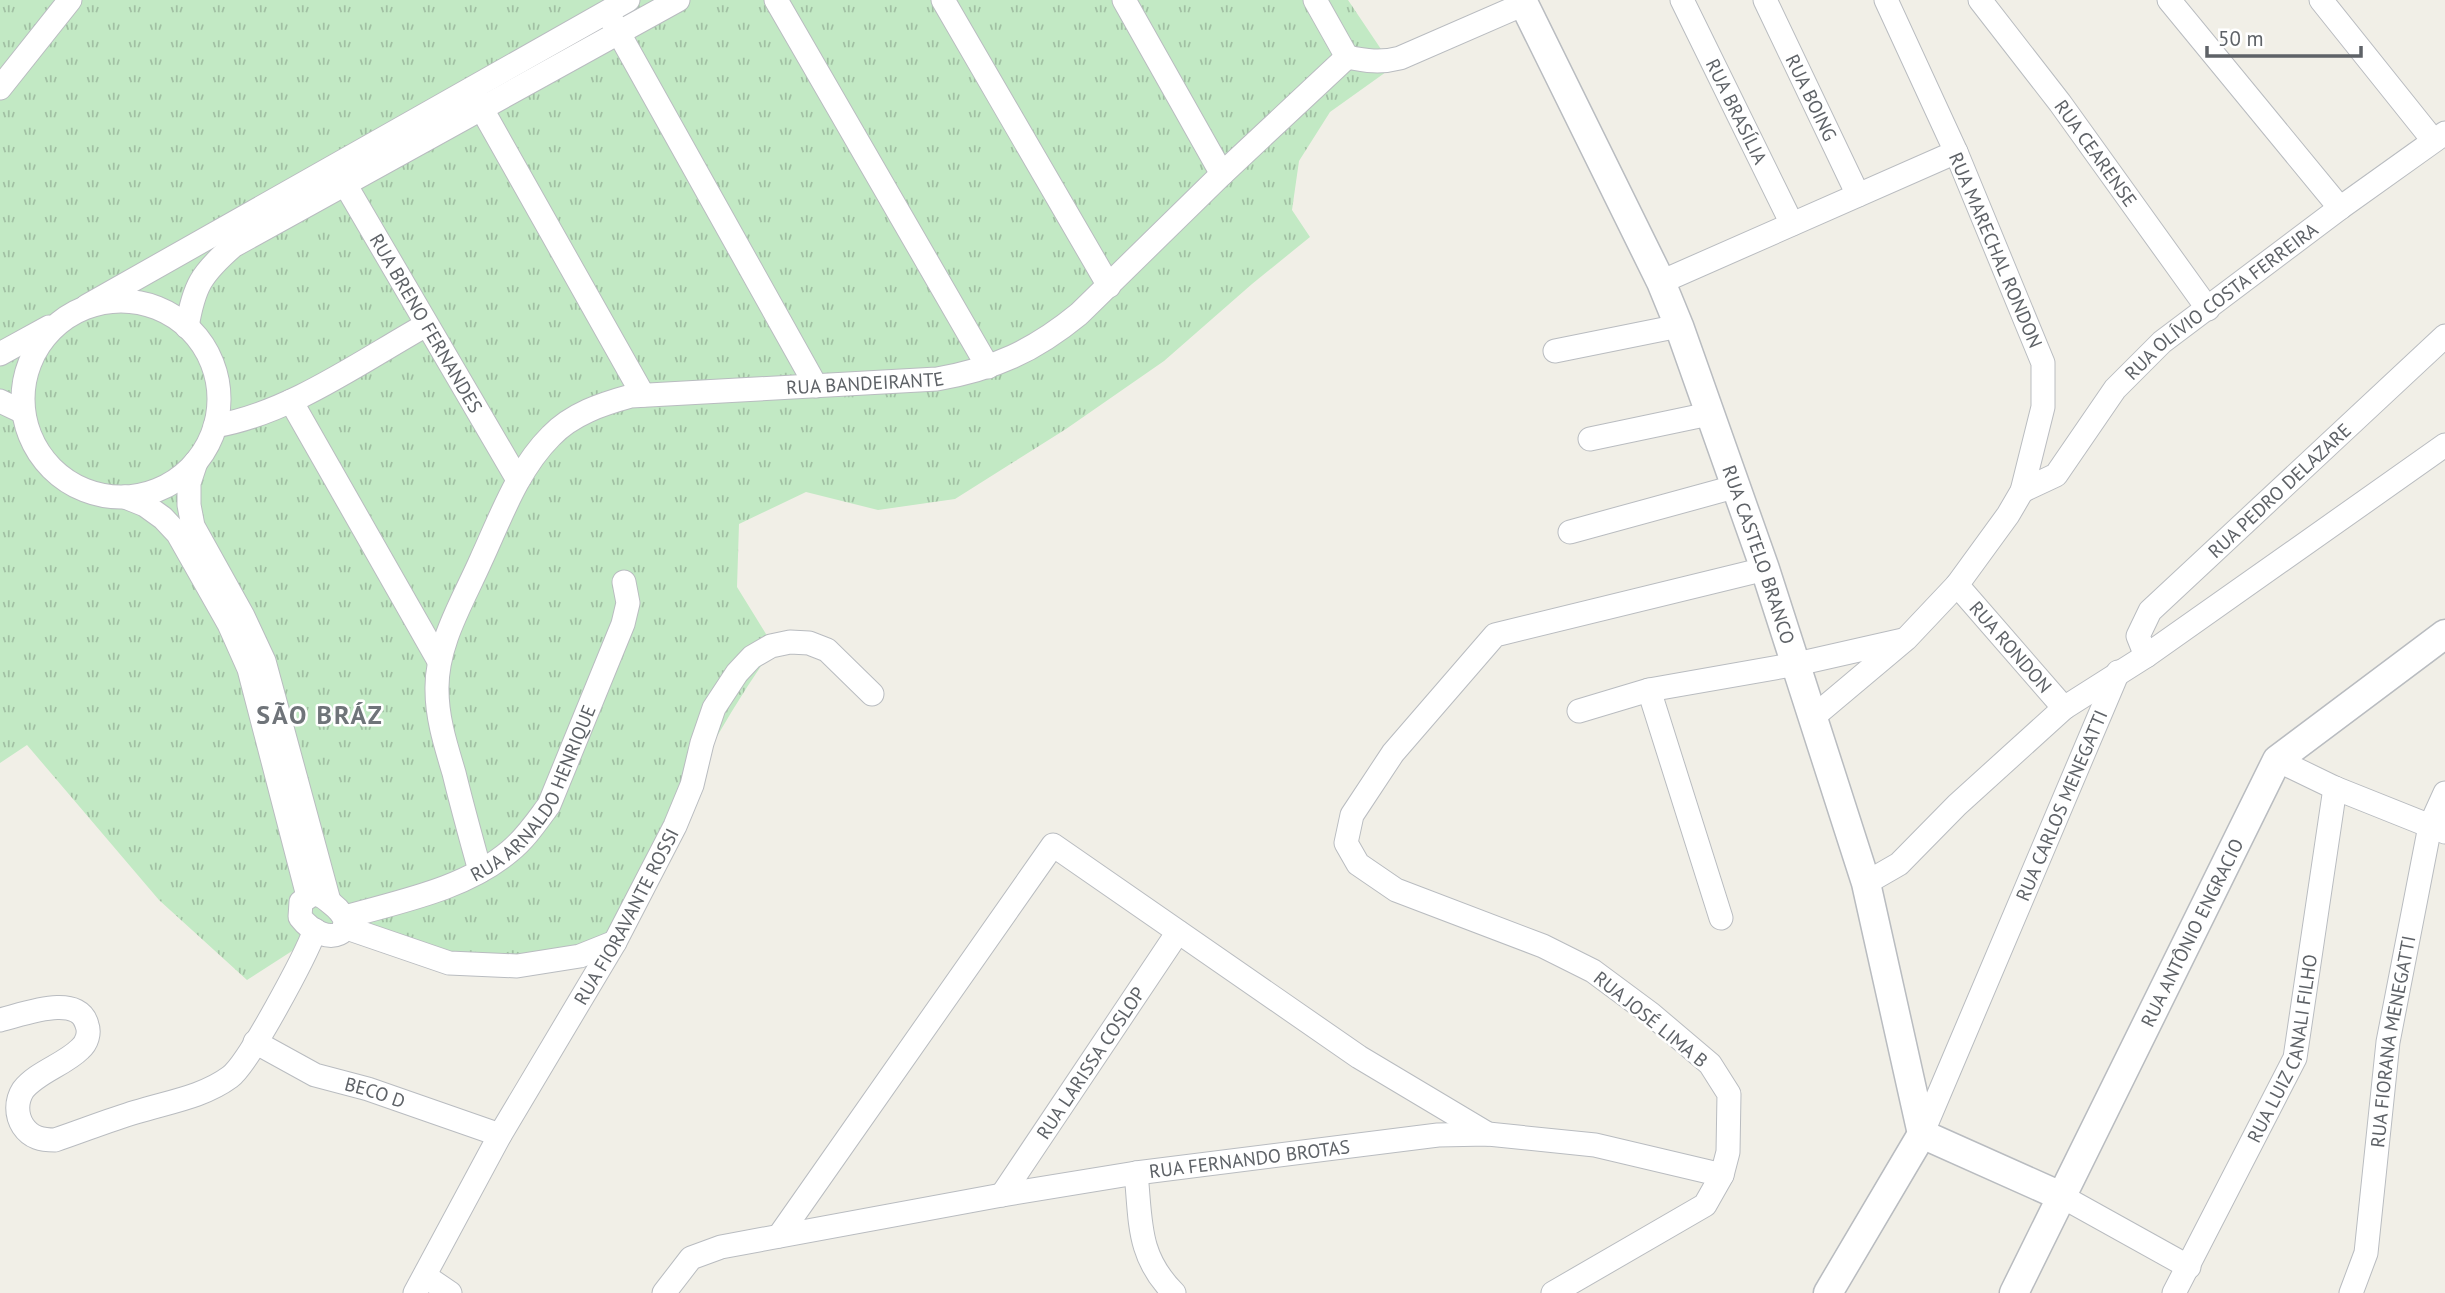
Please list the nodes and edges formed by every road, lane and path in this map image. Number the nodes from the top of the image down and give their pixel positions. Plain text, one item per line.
1 (70, 0) edge
2 (628, 0) edge
3 (678, 0) edge
4 (776, 0) edge
5 (943, 0) edge
6 (1124, 0) edge
7 (1315, 0) edge
8 (1682, 0) edge
9 (1765, 0) edge
10 (1886, 0) edge
11 (1980, 0) edge
12 (2169, 0) edge
13 (2321, 0) edge
14 (1523, 2) edge
15 (607, 12) junction
16 (619, 33) junction
17 (1347, 57) junction
18 (0, 88) edge
19 (476, 99) junction
20 (2439, 137) edge
21 (1956, 152) junction
22 (1222, 174) junction
23 (340, 175) junction
24 (1858, 195) junction
25 (2340, 208) junction
26 (1792, 224) junction
27 (1661, 282) junction
28 (1109, 286) junction
29 (88, 306) junction
30 (2208, 309) junction
31 (64, 318) junction
32 (426, 325) junction
33 (1679, 326) junction
34 (187, 327) junction
35 (2445, 336) edge
36 (1555, 351) dead end
37 (0, 354) edge
38 (988, 367) junction
39 (816, 386) junction
40 (643, 395) junction
41 (0, 401) edge
42 (292, 401) junction
43 (23, 412) junction
44 (1709, 414) junction
45 (215, 426) junction
46 (1590, 439) dead end
47 (2445, 445) edge
48 (196, 462) junction
49 (518, 480) junction
50 (1734, 487) junction
51 (2022, 491) junction
52 (125, 497) junction
53 (1570, 532) dead end
54 (1765, 569) junction
55 (624, 582) dead end
56 (1957, 585) junction
57 (2445, 634) edge
58 (1906, 639) junction
59 (2146, 656) junction
60 (439, 662) junction
61 (1797, 664) junction
62 (2118, 672) junction
63 (1649, 690) junction
64 (872, 694) dead end
65 (2064, 708) junction
66 (1578, 711) dead end
67 (1812, 718) junction
68 (2277, 760) junction
69 (2334, 788) junction
70 (2445, 793) edge
71 (2437, 829) edge
72 (480, 871) junction
73 (1866, 883) junction
74 (331, 910) junction
75 (1721, 918) dead end
76 (315, 930) junction
77 (1178, 932) junction
78 (615, 942) junction
79 (0, 1020) edge
80 (255, 1042) junction
81 (1488, 1134) junction
82 (1922, 1134) junction
83 (500, 1135) junction
84 (1136, 1173) junction
85 (1722, 1175) junction
86 (1002, 1195) junction
87 (2063, 1197) junction
88 (779, 1236) junction
89 (2189, 1267) junction
90 (420, 1284) edge
91 (450, 1293) edge
92 (664, 1293) edge
93 (1174, 1293) edge
94 (1553, 1293) edge
95 (1828, 1293) edge
96 (2014, 1293) edge
97 (2175, 1293) edge
98 (2351, 1293) edge

1 - 18 street
2 - 15 street
3 - 16 street
4 - 38 street
5 - 28 street
6 - 22 street
7 - 17 street
8 - 26 street, RUA BRASÍLIA
9 - 24 street, RUA BOING
10 - 21 street, RUA MARECHAL RONDON
11 - 30 street, RUA CEARENSE
12 - 25 street
13 - 20 street
14 - 17 street
14 - 27 street, RUA CASTELO BRANCO
15 - 16 street
15 - 19 street
16 - 19 street
16 - 39 street
17 - 22 street, RUA BANDEIRANTE
19 - 23 street
19 - 40 street
20 - 25 street, RUA OLÍVIO COSTA FERREIRA
21 - 24 street
21 - 51 street, RUA MARECHAL RONDON
22 - 28 street, RUA BANDEIRANTE
23 - 29 street
23 - 32 street, RUA BRENO FERNANDES
23 - 34 street
24 - 26 street
25 - 30 street, RUA OLÍVIO COSTA FERREIRA
26 - 27 street
27 - 33 street, RUA CASTELO BRANCO
28 - 38 street, RUA BANDEIRANTE
29 - 31 street
29 - 34 street
30 - 51 street, RUA OLÍVIO COSTA FERREIRA
31 - 37 street
31 - 43 street
32 - 42 street
32 - 49 street, RUA BRENO FERNANDES
33 - 36 street
33 - 44 street, RUA CASTELO BRANCO
34 - 45 street
35 - 59 street, RUA PEDRO DELAZARE
38 - 39 street, RUA BANDEIRANTE
39 - 40 street, RUA BANDEIRANTE
40 - 49 street, RUA BANDEIRANTE
41 - 43 street
42 - 45 street
42 - 60 street
43 - 52 street
44 - 46 street
44 - 50 street, RUA CASTELO BRANCO
45 - 48 street
47 - 59 street
48 - 52 street
48 - 74 street
49 - 60 street, RUA BANDEIRANTE
50 - 53 street
50 - 54 street, RUA CASTELO BRANCO
51 - 56 street, RUA MARECHAL RONDON
52 - 74 street
54 - 61 street, RUA CASTELO BRANCO
54 - 85 street, RUA JOSÉ LIMA B
55 - 72 street, RUA ARNALDO HENRIQUE
56 - 58 street, RUA MARECHAL RONDON
56 - 65 street, RUA RONDON
57 - 68 street, RUA ANTÔNIO ENGRACIO
58 - 61 street
58 - 67 street, RUA MARECHAL RONDON
59 - 62 street
60 - 72 street, RUA BANDEIRANTE
61 - 63 street
61 - 67 street, RUA CASTELO BRANCO
62 - 65 street
62 - 82 street, RUA CARLOS MENEGATTI
63 - 66 street
63 - 75 street
64 - 78 street, RUA FIORAVANTE ROSSI
65 - 73 street
67 - 73 street, RUA CASTELO BRANCO
68 - 69 street
68 - 87 street, RUA ANTÔNIO ENGRACIO
69 - 71 street
69 - 89 street, RUA LUIZ CANALI FILHO
70 - 71 street, RUA FIORANA MENEGATTI
71 - 98 street, RUA FIORANA MENEGATTI
72 - 74 street, RUA ARNALDO HENRIQUE
73 - 82 street, RUA CASTELO BRANCO
74 - 76 street, RUA ARNALDO HENRIQUE
74 - 76 street
74 - 78 street
76 - 80 street
77 - 81 street
77 - 86 street, RUA LARISSA COSLOP
77 - 88 street
78 - 83 street, RUA FIORAVANTE ROSSI
79 - 80 street
80 - 83 street, BECO D
81 - 84 street, RUA FERNANDO BROTAS
81 - 85 street, RUA FERNANDO BROTAS
82 - 87 street
82 - 95 street, RUA CARLOS MENEGATTI
83 - 90 street, RUA FIORAVANTE ROSSI
84 - 86 street, RUA FERNANDO BROTAS
84 - 93 street
85 - 94 street, RUA JOSÉ LIMA B
86 - 88 street, RUA FERNANDO BROTAS
87 - 89 street
87 - 96 street, RUA ANTÔNIO ENGRACIO
88 - 92 street, RUA FERNANDO BROTAS
89 - 97 street, RUA LUIZ CANALI FILHO
90 - 91 street

